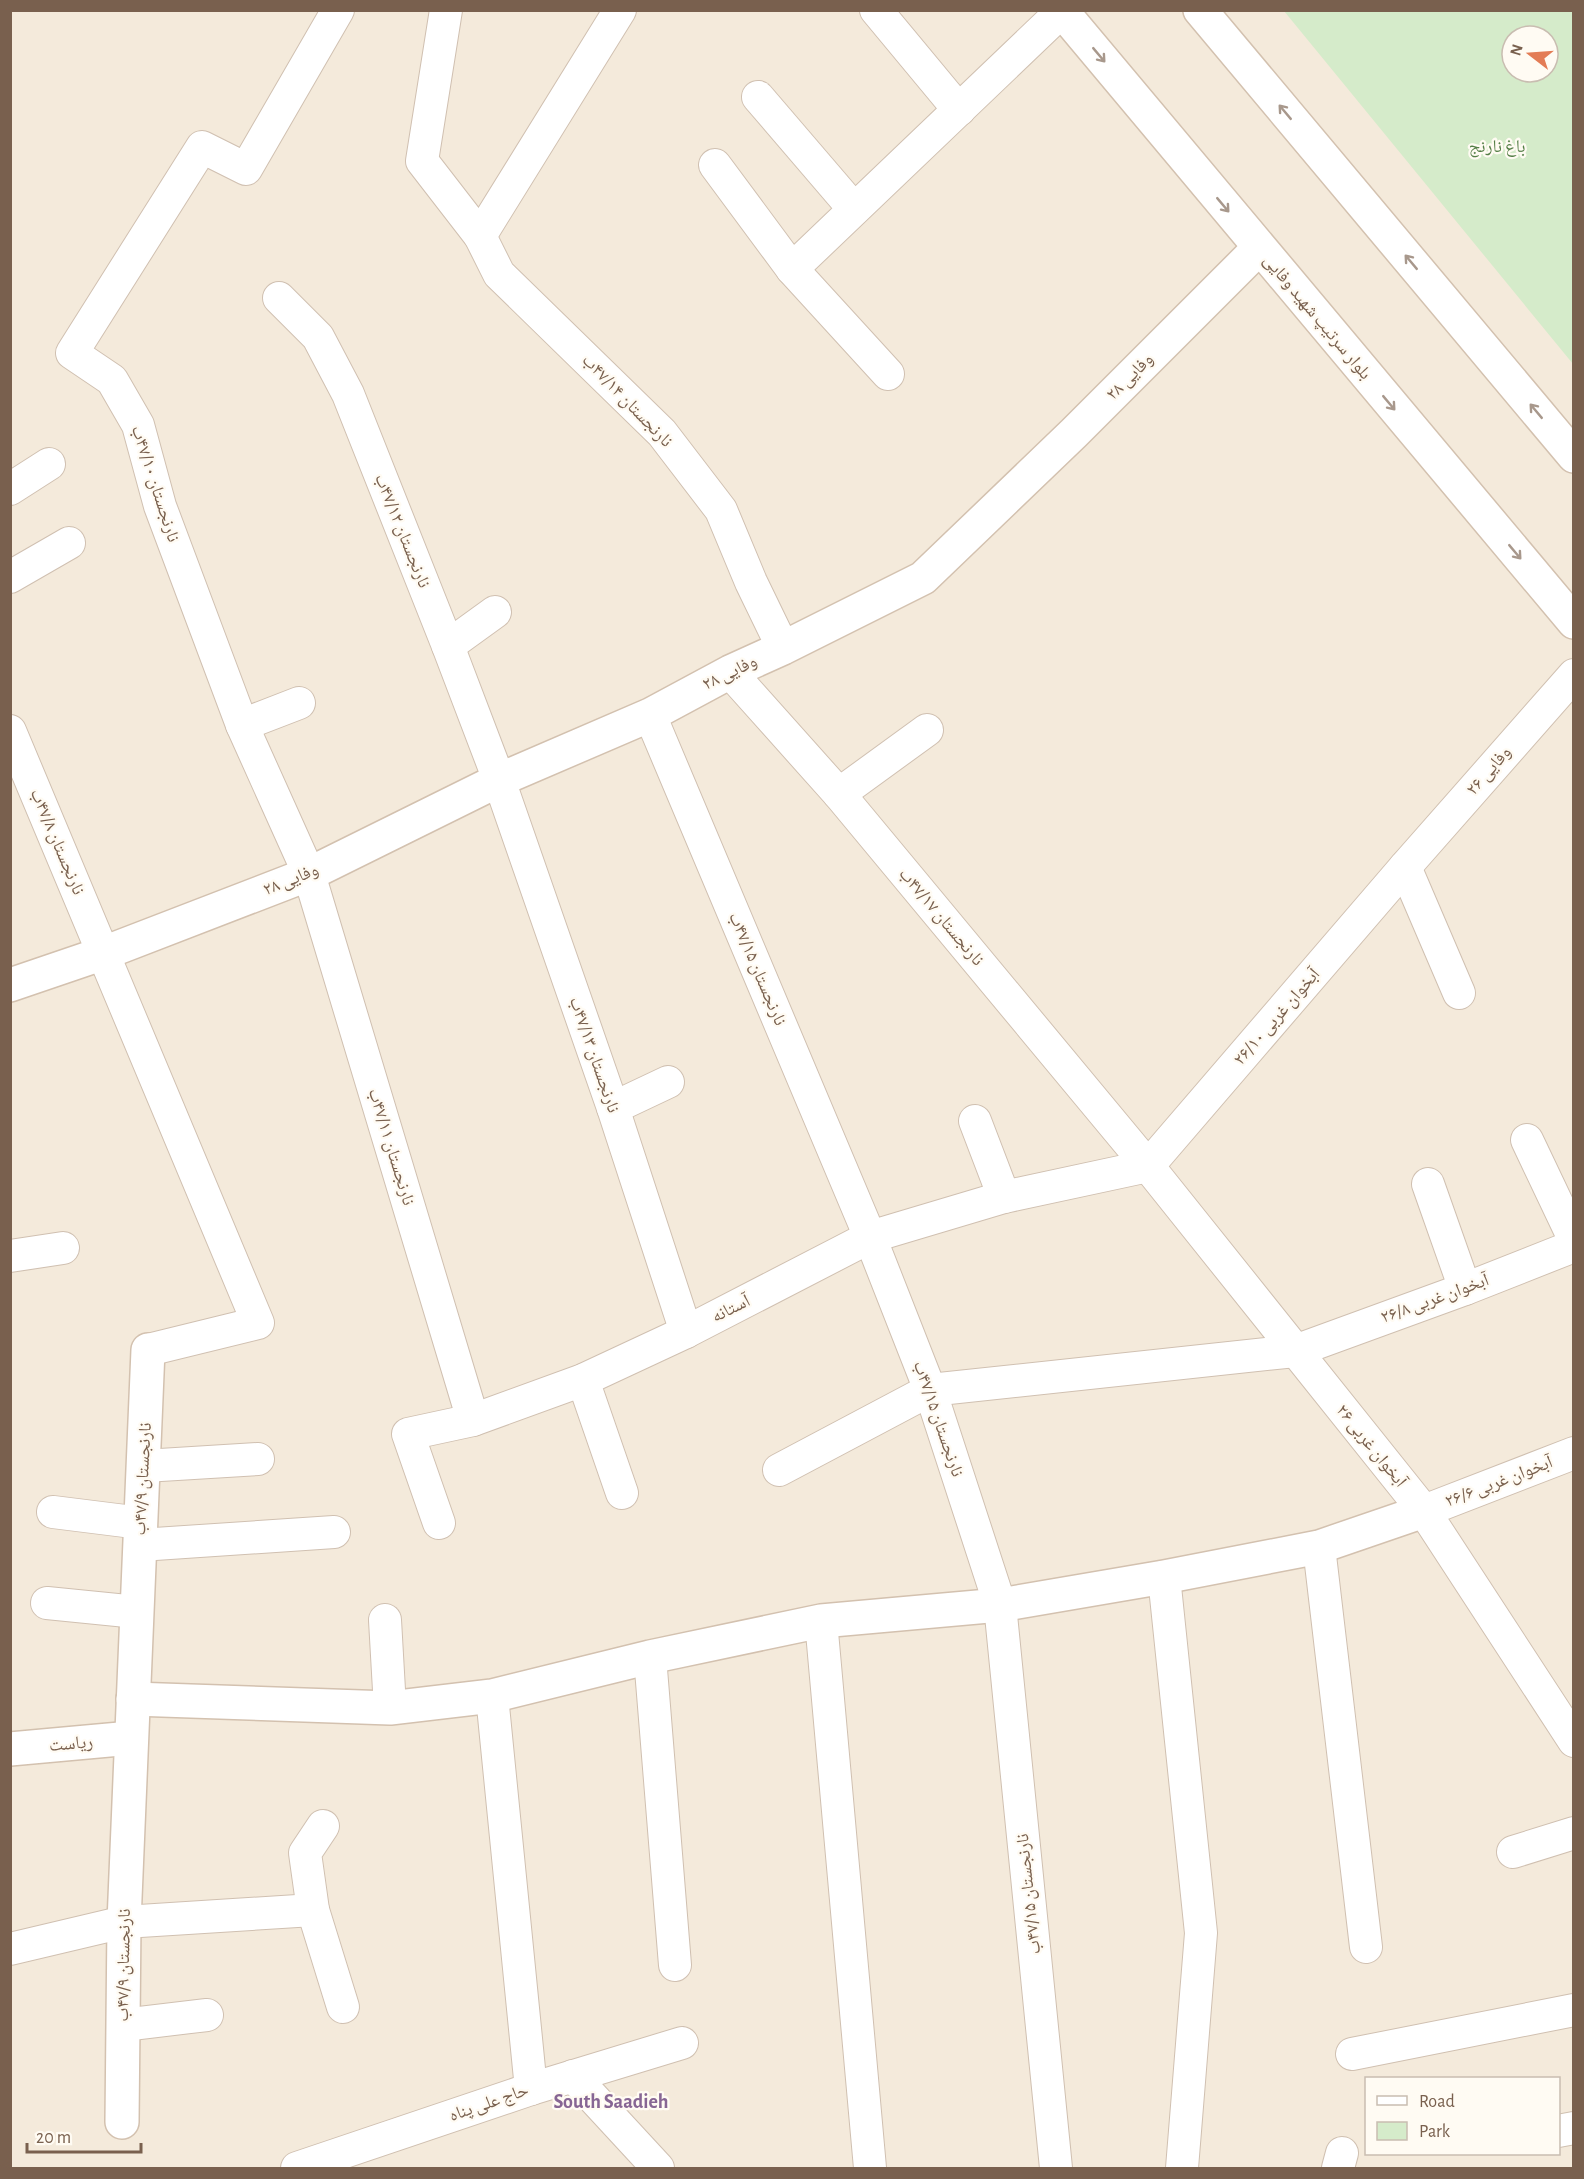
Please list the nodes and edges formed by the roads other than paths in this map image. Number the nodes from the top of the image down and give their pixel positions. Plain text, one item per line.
1 (338, 10) edge
2 (446, 10) edge
3 (620, 10) edge
4 (876, 10) edge
5 (1200, 10) edge
6 (1062, 11) edge
7 (758, 97) dead end
8 (959, 110) junction
9 (715, 165) dead end
10 (854, 209) junction
11 (480, 236) junction
12 (1259, 248) junction
13 (792, 269) junction
14 (279, 298) dead end
15 (888, 374) dead end
16 (1574, 456) edge
17 (50, 464) dead end
18 (10, 489) edge
19 (69, 543) dead end
20 (10, 577) edge
21 (495, 612) dead end
22 (1574, 622) edge
23 (448, 646) junction
24 (783, 648) junction
25 (730, 672) junction
26 (1574, 675) edge
27 (299, 703) dead end
28 (650, 715) junction
29 (242, 725) junction
30 (10, 730) edge
31 (927, 730) dead end
32 (499, 780) junction
33 (839, 794) junction
34 (1405, 867) junction
35 (309, 874) junction
36 (104, 953) junction
37 (10, 985) edge
38 (1459, 993) dead end
39 (668, 1082) dead end
40 (613, 1108) junction
41 (975, 1121) dead end
42 (1527, 1140) dead end
43 (1148, 1166) junction
44 (1428, 1184) dead end
45 (1004, 1197) junction
46 (870, 1237) junction
47 (1574, 1239) edge
48 (1574, 1246) edge
49 (63, 1248) dead end
50 (10, 1256) edge
51 (1465, 1288) junction
52 (686, 1332) junction
53 (148, 1350) joint
54 (1295, 1351) junction
55 (583, 1380) junction
56 (930, 1390) junction
57 (473, 1420) junction
58 (1574, 1453) edge
59 (258, 1459) dead end
60 (144, 1466) junction
61 (779, 1470) dead end
62 (622, 1493) dead end
63 (1424, 1511) junction
64 (53, 1512) dead end
65 (439, 1523) dead end
66 (334, 1532) dead end
67 (140, 1534) junction
68 (1319, 1547) junction
69 (1164, 1577) junction
70 (47, 1603) dead end
71 (1000, 1605) junction
72 (137, 1612) junction
73 (385, 1620) dead end
74 (820, 1621) junction
75 (650, 1657) junction
76 (492, 1696) junction
77 (133, 1699) junction
78 (390, 1708) junction
79 (131, 1738) junction
80 (1574, 1740) edge
81 (10, 1749) edge
82 (323, 1826) dead end
83 (1574, 1833) edge
84 (1513, 1852) dead end
85 (313, 1910) junction
86 (124, 1922) junction
87 (1366, 1947) dead end
88 (10, 1949) edge
89 (675, 1965) dead end
90 (343, 2007) dead end
91 (1574, 2010) edge
92 (207, 2014) dead end
93 (123, 2025) junction
94 (682, 2043) dead end
95 (1352, 2054) dead end
96 (573, 2076) junction
97 (531, 2089) junction
98 (122, 2122) dead end
99 (297, 2169) edge
100 (658, 2169) edge
101 (870, 2169) edge
102 (1056, 2169) edge
103 (1182, 2169) edge

1 - 29 street, نارنجستان ۴۷/۱۰ب
2 - 11 street, نارنجستان ۴۷/۱۴ب
3 - 11 street
4 - 8 street
16 -> 5 street
6 - 8 street
6 -> 12 street, بلوار سرتیپ شهید وفایی
7 - 10 street
8 - 10 street
9 - 13 street
10 - 13 street
11 - 24 street, نارنجستان ۴۷/۱۴ب
12 -> 22 street, بلوار سرتیپ شهید وفایی
12 - 24 street, وفایی ۲۸
13 - 15 street
14 - 23 street, نارنجستان ۴۷/۱۲ب
17 - 18 street
19 - 20 street
21 - 23 street
23 - 32 street, نارنجستان ۴۷/۱۲ب
24 - 25 street, وفایی ۲۸
25 - 28 street, وفایی ۲۸
25 - 33 street, نارنجستان ۴۷/۱۷ب
26 - 34 street, وفایی ۲۶
27 - 29 street
28 - 32 street, وفایی ۲۸
28 - 46 street, نارنجستان ۴۷/۱۵ب
29 - 35 street, نارنجستان ۴۷/۱۰ب
30 - 36 street, نارنجستان ۴۷/۸ب
31 - 33 street
32 - 35 street, وفایی ۲۸
32 - 40 street, نارنجستان ۴۷/۱۳ب
33 - 43 street, نارنجستان ۴۷/۱۷ب
34 - 38 street
34 - 43 street, آبخوان غربی ۲۶/۱۰
35 - 36 street, وفایی ۲۸
35 - 57 street, نارنجستان ۴۷/۱۱ب
36 - 37 street, وفایی ۲۸
36 - 53 street, نارنجستان ۴۷/۹ب
39 - 40 street
40 - 52 street, نارنجستان ۴۷/۱۳ب
41 - 45 street
42 - 47 street
43 - 45 street, آستانه
43 - 54 street, آبخوان غربی ۲۶
44 - 51 street
45 - 46 street, آستانه
46 - 52 street, آستانه
46 - 56 street, نارنجستان ۴۷/۱۵ب
48 - 51 street, آبخوان غربی ۲۶/۸
49 - 50 street
51 - 54 street, آبخوان غربی ۲۶/۸
52 - 55 street, آستانه
53 - 60 street, نارنجستان ۴۷/۹ب
54 - 56 street, آبخوان غربی ۲۶/۸
54 - 63 street, آبخوان غربی ۲۶
55 - 57 street, آستانه
55 - 62 street
56 - 61 street
56 - 71 street, نارنجستان ۴۷/۱۵ب
57 - 65 street, آستانه
58 - 63 street, آبخوان غربی ۲۶/۶
59 - 60 street
60 - 67 street, نارنجستان ۴۷/۹ب
63 - 68 street
63 - 80 street, آبخوان غربی ۲۶
64 - 67 street
66 - 67 street
67 - 72 street, نارنجستان ۴۷/۹ب
68 - 69 street
68 - 87 street
69 - 71 street
69 - 103 street
70 - 72 street
71 - 74 street
71 - 102 street, نارنجستان ۴۷/۱۵ب
72 - 77 street, نارنجستان ۴۷/۹ب
73 - 78 street
74 - 75 street
74 - 101 street
75 - 76 street
75 - 89 street
76 - 78 street
76 - 97 street
77 - 78 street
77 - 79 street, نارنجستان ۴۷/۹ب
79 - 81 street, ریاست
79 - 86 street, نارنجستان ۴۷/۹ب
82 - 85 street
83 - 84 street
85 - 86 street
85 - 90 street
86 - 88 street
86 - 93 street, نارنجستان ۴۷/۹ب
91 - 95 street
92 - 93 street
93 - 98 street, نارنجستان ۴۷/۹ب
94 - 96 street, حاج علی پناه
96 - 97 street, حاج علی پناه
96 - 100 street
97 - 99 street, حاج علی پناه

